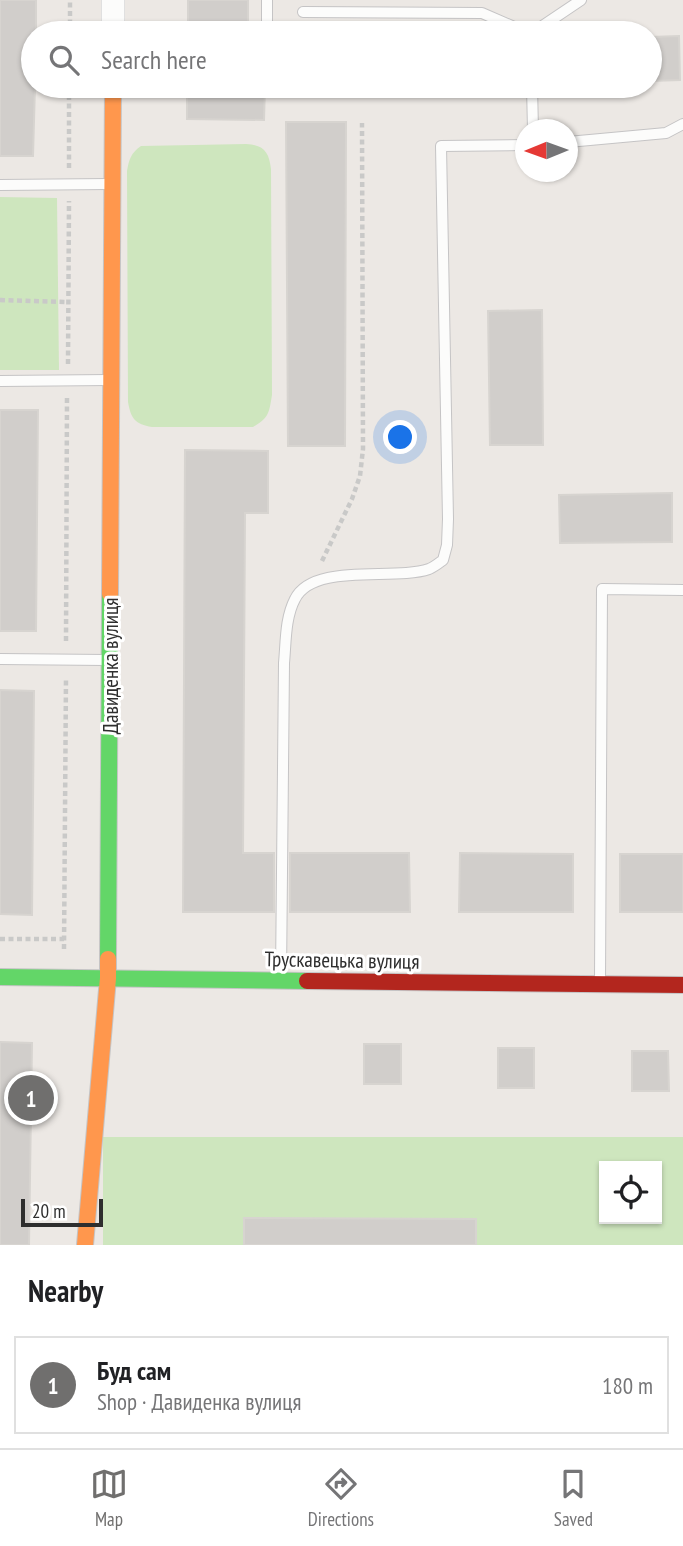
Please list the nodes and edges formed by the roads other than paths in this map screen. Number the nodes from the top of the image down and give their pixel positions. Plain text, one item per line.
1 (113, 0) edge
2 (267, 0) edge
3 (581, 0) edge
4 (303, 12) dead end
5 (113, 21) edge
6 (267, 21) edge
7 (501, 21) edge
8 (549, 21) edge
9 (113, 98) edge
10 (532, 98) edge
11 (533, 119) edge
12 (683, 124) edge
13 (578, 141) edge
14 (515, 145) edge
15 (112, 184) junction
16 (0, 185) edge
17 (112, 380) junction
18 (0, 381) edge
19 (683, 590) edge
20 (0, 660) edge
21 (110, 660) junction
22 (0, 976) edge
23 (108, 978) junction
24 (281, 980) junction
25 (600, 984) junction
26 (683, 985) edge
27 (85, 1245) edge

1 - 5 street
2 - 6 lane
3 - 8 lane
4 - 7 lane
9 - 15 street, Давиденка вулиця
10 - 11 lane
12 - 13 lane
14 - 24 lane
15 - 16 lane
15 - 17 street, Давиденка вулиця
17 - 18 lane
17 - 21 street, Давиденка вулиця
19 - 25 lane
20 - 21 lane
21 - 23 street, Давиденка вулиця
22 - 23 street, Трускавецька вулиця
23 - 24 street, Трускавецька вулиця
23 - 27 street, Давиденка вулиця
24 - 25 street, Трускавецька вулиця
25 - 26 street, Трускавецька вулиця

